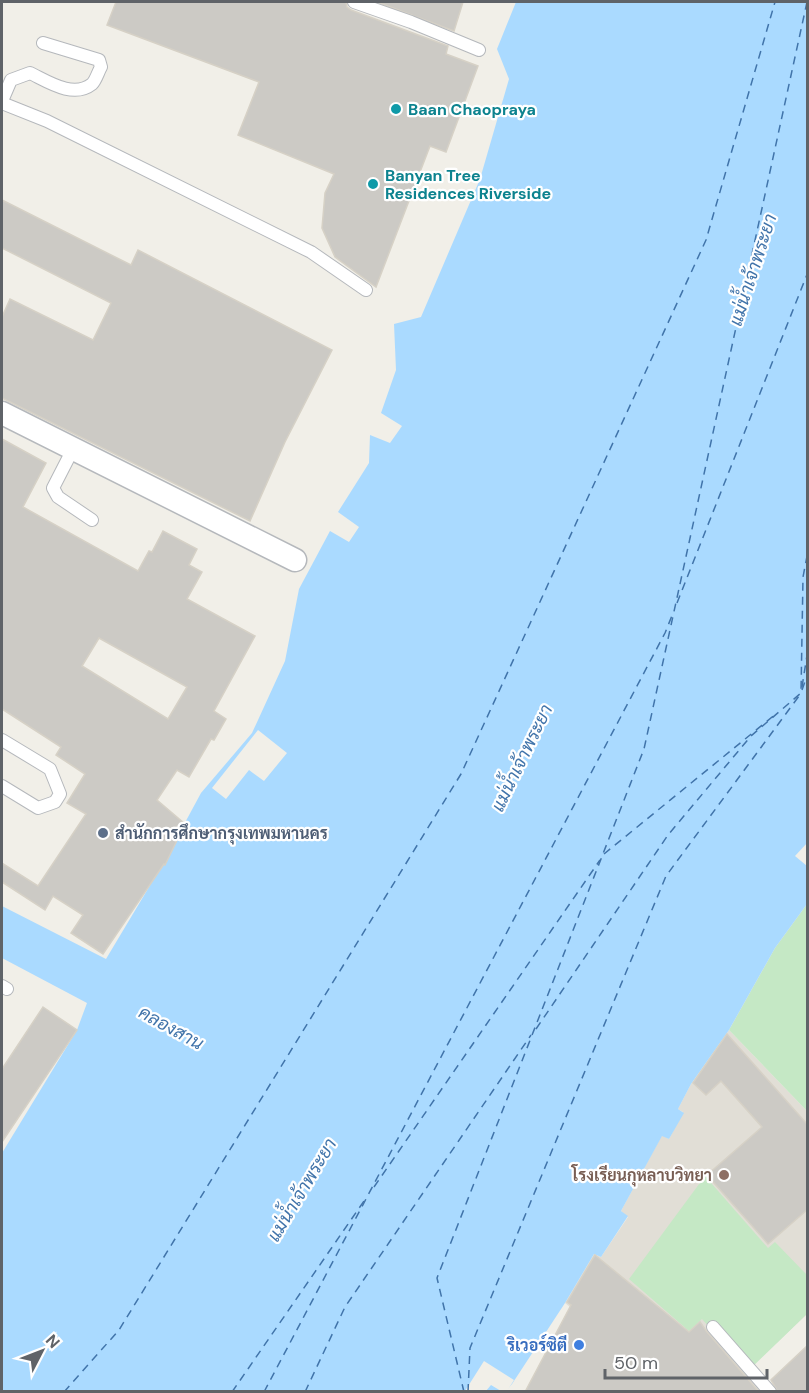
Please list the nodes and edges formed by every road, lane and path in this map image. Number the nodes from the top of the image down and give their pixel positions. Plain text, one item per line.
1 (354, 2) edge
2 (43, 43) dead end
3 (479, 50) dead end
4 (2, 102) edge
5 (366, 290) dead end
6 (2, 413) edge
7 (73, 449) junction
8 (92, 520) dead end
9 (296, 560) dead end
10 (2, 740) edge
11 (2, 786) edge
12 (713, 1327) dead end
13 (770, 1392) edge

1 - 3 lane
2 - 4 lane
4 - 5 lane
6 - 7 street
7 - 8 lane
7 - 9 street
10 - 11 lane
12 - 13 lane

